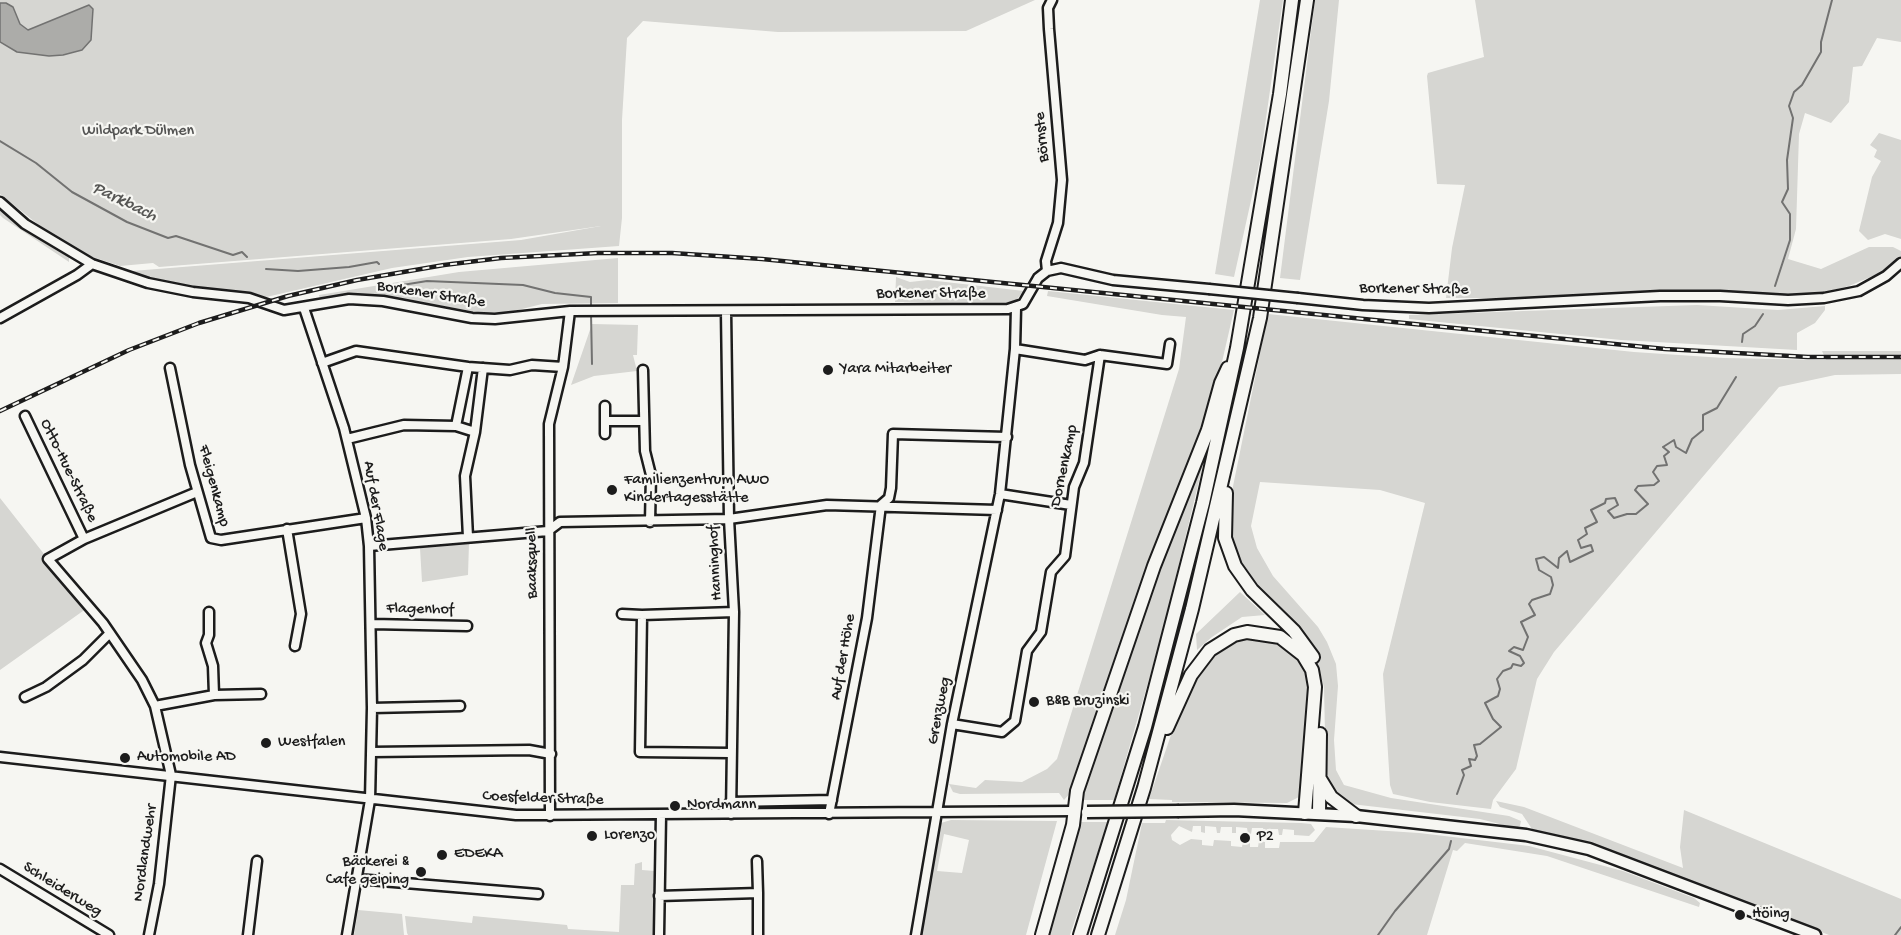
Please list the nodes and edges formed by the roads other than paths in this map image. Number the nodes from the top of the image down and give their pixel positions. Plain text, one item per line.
1 (1052, 0) edge
2 (1292, 0) edge
3 (1307, 0) edge
4 (0, 202) edge
5 (1901, 263) edge
6 (92, 264) junction
7 (1047, 271) junction
8 (304, 308) junction
9 (1016, 308) junction
10 (570, 311) junction
11 (726, 311) junction
12 (0, 318) edge
13 (1170, 344) dead end
14 (1237, 348) junction
15 (1015, 349) junction
16 (1100, 355) junction
17 (322, 363) junction
18 (468, 367) junction
19 (563, 367) junction
20 (170, 368) dead end
21 (483, 368) junction
22 (643, 370) dead end
23 (605, 406) dead end
24 (25, 416) dead end
25 (605, 421) junction
26 (644, 421) junction
27 (456, 426) junction
28 (475, 432) junction
29 (605, 434) dead end
30 (1007, 437) junction
31 (347, 439) junction
32 (1231, 443) junction
33 (196, 492) junction
34 (1000, 494) junction
35 (881, 505) junction
36 (1071, 505) junction
37 (997, 510) junction
38 (366, 518) junction
39 (729, 519) junction
40 (650, 522) junction
41 (287, 529) junction
42 (548, 531) junction
43 (468, 537) junction
44 (84, 539) junction
45 (369, 546) junction
46 (48, 559) joint
47 (209, 612) dead end
48 (734, 612) junction
49 (622, 614) dead end
50 (642, 615) junction
51 (372, 624) junction
52 (467, 626) dead end
53 (110, 633) junction
54 (295, 646) dead end
55 (261, 694) dead end
56 (214, 695) junction
57 (25, 698) dead end
58 (155, 706) junction
59 (460, 706) dead end
60 (372, 708) junction
61 (952, 724) junction
62 (372, 752) junction
63 (730, 753) junction
64 (551, 754) junction
65 (0, 757) edge
66 (171, 775) junction
67 (1320, 779) junction
68 (1144, 788) junction
69 (370, 800) junction
70 (832, 800) junction
71 (730, 802) junction
72 (936, 812) junction
73 (1073, 812) junction
74 (1305, 813) junction
75 (1318, 813) junction
76 (731, 814) junction
77 (829, 814) junction
78 (661, 815) junction
79 (550, 816) junction
80 (1356, 816) junction
81 (257, 861) dead end
82 (757, 861) dead end
83 (0, 869) edge
84 (357, 879) junction
85 (758, 892) junction
86 (538, 894) dead end
87 (659, 896) junction
88 (98, 933) edge
89 (110, 935) edge
90 (149, 935) edge
91 (248, 935) edge
92 (347, 935) edge
93 (659, 935) edge
94 (758, 935) edge
95 (916, 935) edge
96 (1042, 935) edge
97 (1080, 935) edge
98 (1098, 935) edge
99 (1815, 935) edge

1 - 7 street, Börnste
2 - 14 highway
3 - 32 highway
4 - 6 street, Borkener Straße
5 - 7 street, Borkener Straße, bridge
6 - 8 street, Borkener Straße
6 - 12 street
7 - 9 street
8 - 10 street, Borkener Straße
8 - 17 street, Auf der Flage
9 - 11 street, Borkener Straße
9 - 15 street, Grenzweg
10 - 11 street, Borkener Straße
10 - 19 street, Baaksquell
11 - 39 street, Hanninghof
13 - 16 street
14 - 73 highway
14 - 97 highway
15 - 16 street
15 - 30 street, Grenzweg
16 - 36 street, Dornenkamp
17 - 18 street
17 - 31 street, Auf der Flage
18 - 21 street
18 - 27 street
19 - 21 street
19 - 42 street, Baaksquell
20 - 33 street, Fleigenkamp
21 - 28 street
22 - 26 street
23 - 25 street
24 - 44 street, Otto-Hue-Straße
25 - 26 street
25 - 29 street
26 - 40 street
27 - 28 street
27 - 31 street
28 - 43 street
30 - 34 street, Grenzweg
30 - 35 street, Auf der Höhe
31 - 38 street, Auf der Flage
32 - 67 highway
32 - 68 highway
33 - 41 street, Fleigenkamp
33 - 44 street, Otto-Hue-Straße
34 - 36 street
34 - 37 street, Grenzweg
35 - 37 street
35 - 39 street
35 - 70 street, Auf der Höhe
36 - 61 street, Dornenkamp
37 - 61 street, Grenzweg
38 - 41 street, Fleigenkamp
38 - 45 street, Auf der Flage
39 - 40 street
39 - 48 street, Hanninghof
40 - 42 street
41 - 54 street
42 - 43 street
42 - 64 street, Baaksquell
43 - 45 street
44 - 46 street, Otto-Hue-Straße
45 - 51 street, Auf der Flage
46 - 53 street, Nordlandwehr
47 - 56 street
48 - 50 street
48 - 63 street, Hanninghof
49 - 50 street
50 - 63 street
51 - 52 street, Flagenhof
51 - 60 street, Auf der Flage
53 - 57 street
53 - 58 street, Nordlandwehr
55 - 56 street
56 - 58 street
58 - 66 street, Nordlandwehr
59 - 60 street
60 - 62 street, Auf der Flage
61 - 72 street, Grenzweg
62 - 64 street
62 - 69 street, Auf der Flage
63 - 71 street, Hanninghof
64 - 79 street, Baaksquell
65 - 66 street, Coesfelder Straße
66 - 69 street, Coesfelder Straße
66 - 90 street, Nordlandwehr
67 - 75 highway
67 - 80 highway
68 - 74 highway
68 - 98 highway
69 - 79 street, Coesfelder Straße
69 - 84 street, Auf der Flage
70 - 71 street
70 - 77 street, Auf der Höhe
71 - 76 street, Hanninghof
72 - 73 street, Coesfelder Straße
72 - 77 street, Coesfelder Straße
72 - 95 street, Grenzweg
73 - 74 main road, Coesfelder Straße, bridge
73 - 96 highway
74 - 75 main road, Coesfelder Straße
75 - 80 main road, Coesfelder Straße
76 - 77 street, Coesfelder Straße
76 - 78 street, Coesfelder Straße
78 - 79 street, Coesfelder Straße
78 - 87 street
80 - 99 main road, Coesfelder Straße
81 - 91 street
82 - 85 street
83 - 88 street, Schleiderweg
84 - 86 street
84 - 92 street, Auf der Flage
85 - 87 street
85 - 94 street
87 - 93 street
88 - 89 street, Schleiderweg

